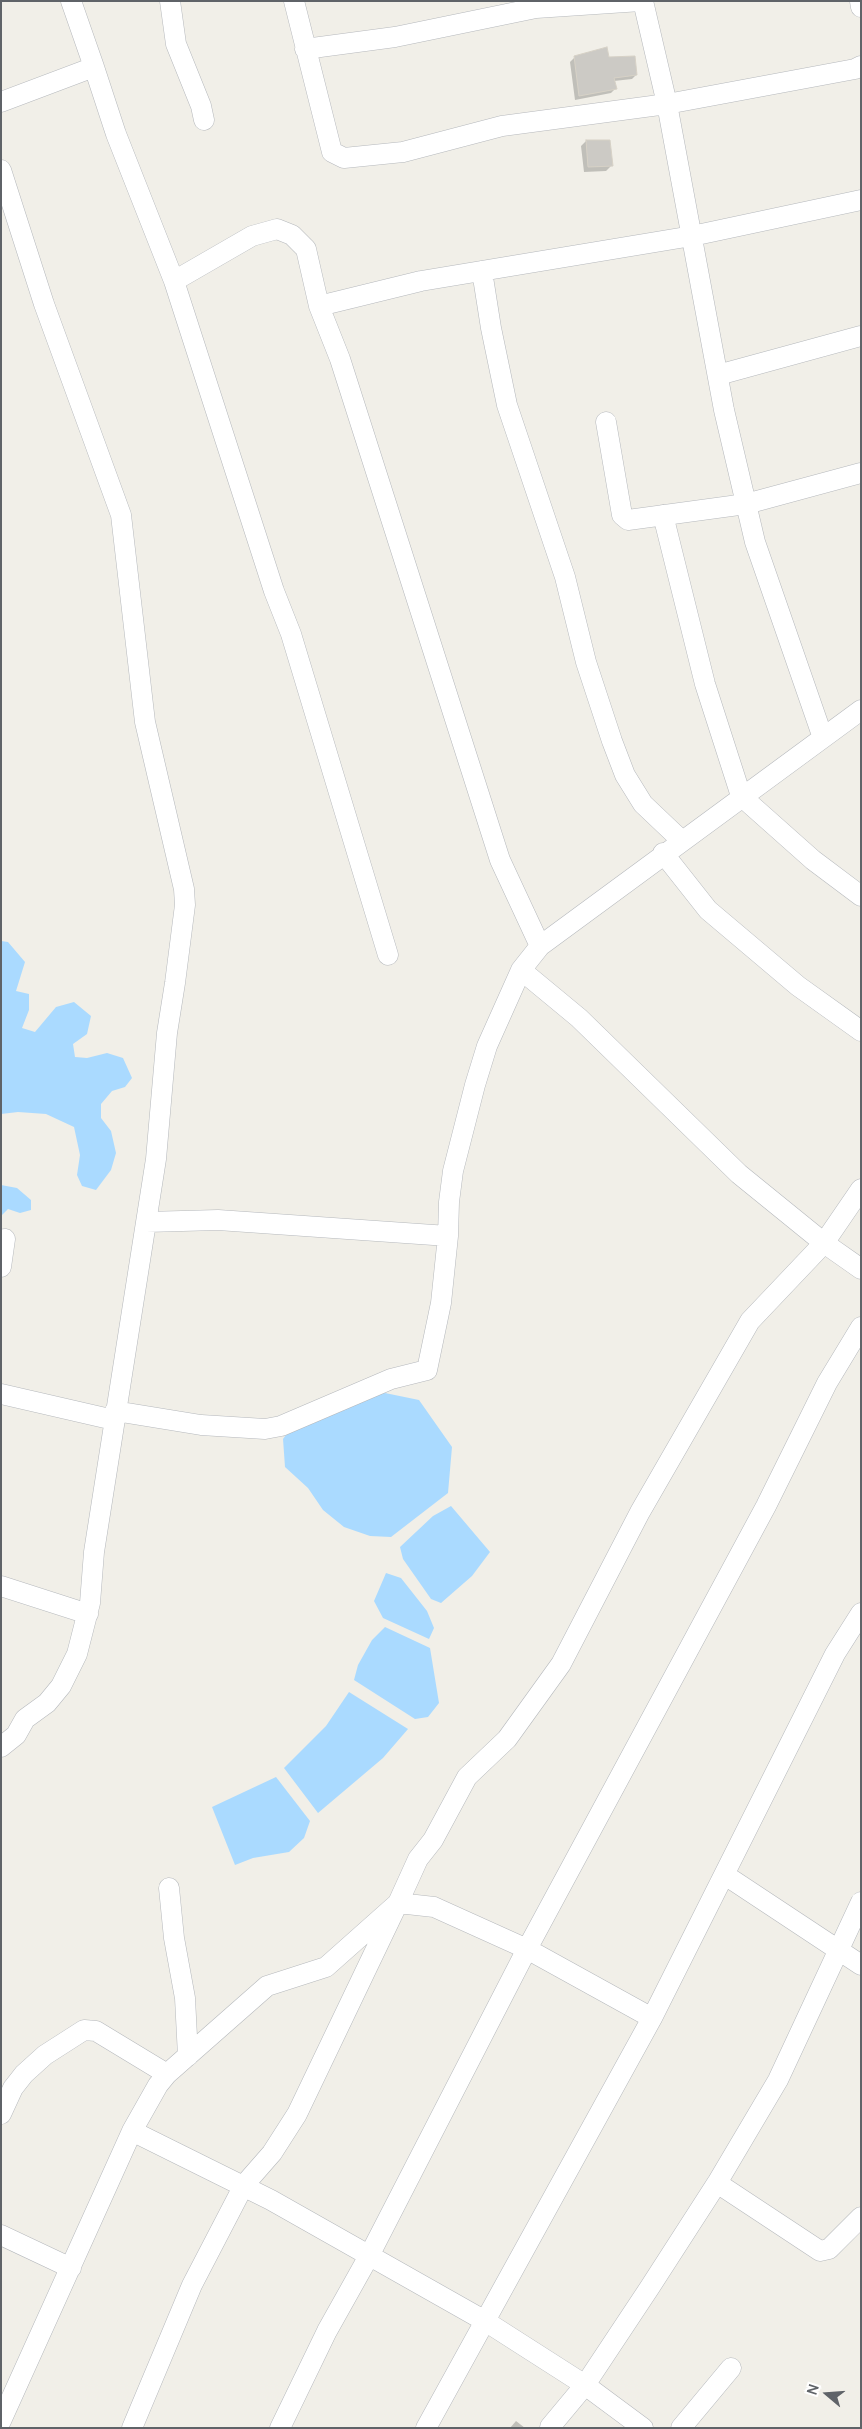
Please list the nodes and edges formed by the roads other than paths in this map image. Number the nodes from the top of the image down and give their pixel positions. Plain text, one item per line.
1 (71, 1) edge
2 (170, 1) edge
3 (294, 1) edge
4 (642, 1) edge
5 (860, 1) edge
6 (861, 7) edge
7 (305, 49) junction
8 (861, 66) edge
9 (94, 67) junction
10 (1, 102) edge
11 (667, 104) junction
12 (204, 120) dead end
13 (1, 170) edge
14 (861, 200) edge
15 (692, 236) junction
16 (482, 272) junction
17 (174, 281) junction
18 (319, 306) junction
19 (861, 336) edge
20 (718, 375) junction
21 (606, 422) dead end
22 (861, 473) edge
23 (746, 504) junction
24 (663, 515) junction
25 (861, 710) edge
26 (823, 738) junction
27 (741, 796) junction
28 (682, 841) junction
29 (663, 853) junction
30 (861, 896) edge
31 (540, 946) junction
32 (388, 955) dead end
33 (521, 970) junction
34 (861, 1032) edge
35 (861, 1189) edge
36 (146, 1222) junction
37 (448, 1236) junction
38 (5, 1239) dead end
39 (824, 1243) junction
40 (1, 1267) edge
41 (861, 1269) edge
42 (861, 1327) edge
43 (1, 1394) edge
44 (115, 1416) junction
45 (1, 1586) edge
46 (861, 1613) edge
47 (88, 1614) junction
48 (1, 1747) edge
49 (725, 1875) junction
50 (169, 1888) dead end
51 (861, 1902) edge
52 (398, 1903) junction
53 (838, 1949) junction
54 (527, 1950) junction
55 (861, 1965) edge
56 (652, 2018) junction
57 (188, 2056) junction
58 (167, 2074) junction
59 (1, 2114) edge
60 (132, 2131) junction
61 (717, 2183) junction
62 (244, 2186) junction
63 (861, 2217) edge
64 (1, 2236) edge
65 (368, 2256) junction
66 (71, 2268) junction
67 (485, 2321) junction
68 (731, 2368) dead end
69 (585, 2385) junction
70 (1, 2421) edge
71 (550, 2427) edge
72 (132, 2428) edge
73 (280, 2428) edge
74 (426, 2428) edge
75 (643, 2428) edge
76 (681, 2428) edge

1 - 9 street
2 - 12 street
3 - 7 street
4 - 7 street
4 - 11 street
5 - 6 street
7 - 11 street
8 - 11 street
9 - 10 street
9 - 17 street
11 - 15 street
13 - 36 street
14 - 15 street
15 - 16 street
15 - 20 street
16 - 18 street
16 - 28 street
17 - 18 street
17 - 32 street
18 - 31 street
19 - 20 street
20 - 23 street
21 - 24 street
22 - 23 street
23 - 24 street
23 - 26 street
24 - 27 street
25 - 26 street
26 - 27 street
27 - 28 street
27 - 30 street
28 - 29 street
29 - 31 street
29 - 34 street
31 - 33 street
33 - 37 street
33 - 39 street
35 - 39 street
36 - 37 street
36 - 44 street
37 - 44 street
38 - 40 street
39 - 41 street
39 - 52 street
42 - 54 street
43 - 44 street
44 - 47 street
45 - 47 street
46 - 49 street
47 - 48 street
49 - 53 street
49 - 56 street
50 - 57 street
51 - 53 street
52 - 54 street
52 - 57 street
52 - 62 street
53 - 55 street
53 - 61 street
54 - 56 street
54 - 65 street
56 - 67 street
57 - 58 street
58 - 59 street
58 - 60 street
60 - 62 street
60 - 66 street
61 - 63 street
61 - 69 street
62 - 65 street
62 - 72 street
64 - 66 street
65 - 67 street
65 - 73 street
66 - 70 street
67 - 69 street
67 - 74 street
68 - 76 street
69 - 71 street
69 - 75 street

